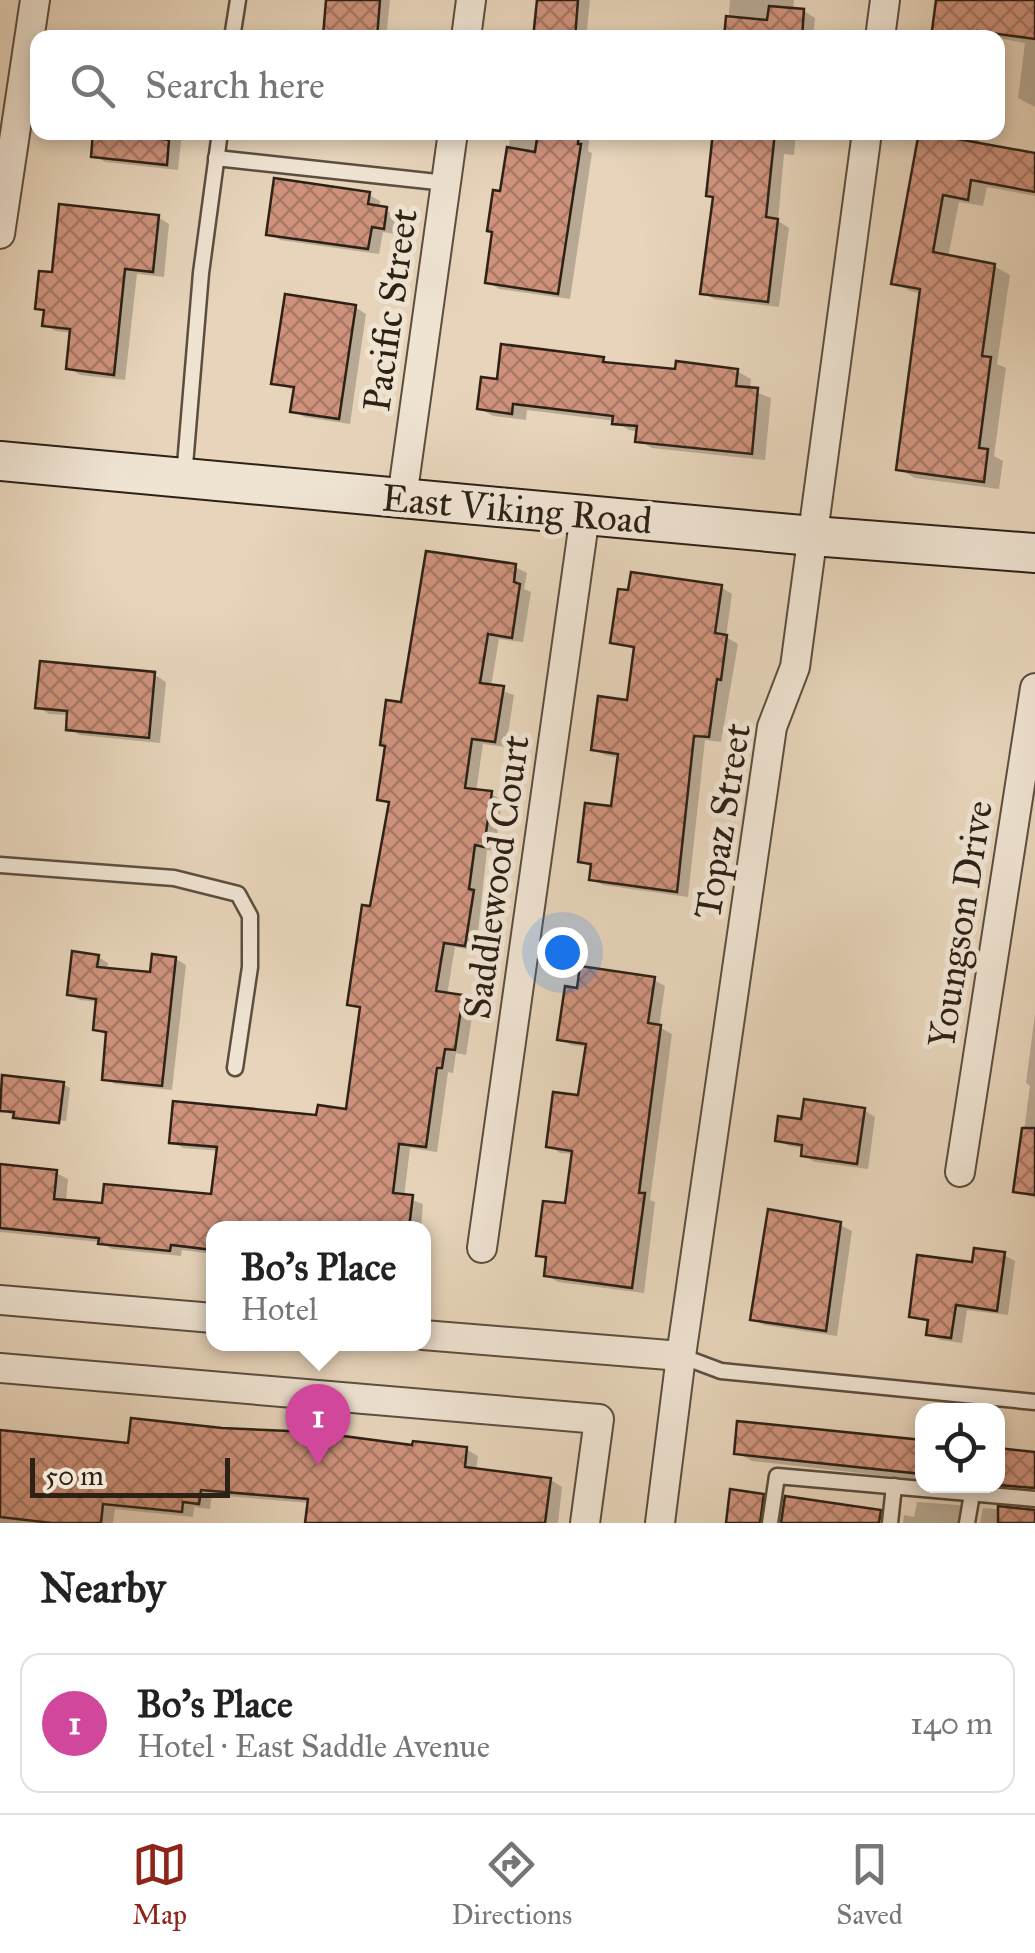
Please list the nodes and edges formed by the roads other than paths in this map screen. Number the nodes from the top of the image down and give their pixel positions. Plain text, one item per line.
1 (35, 0) edge
2 (238, 0) edge
3 (471, 0) edge
4 (885, 0) edge
5 (31, 30) edge
6 (233, 30) edge
7 (467, 30) edge
8 (881, 30) edge
9 (30, 33) edge
10 (219, 140) edge
11 (452, 140) edge
12 (866, 140) edge
13 (216, 158) junction
14 (446, 183) junction
15 (0, 234) edge
16 (0, 461) edge
17 (184, 478) junction
18 (402, 498) junction
19 (585, 516) junction
20 (813, 536) junction
21 (1035, 552) edge
22 (1035, 688) edge
23 (0, 865) edge
24 (235, 1068) dead end
25 (960, 1172) dead end
26 (482, 1248) dead end
27 (0, 1300) edge
28 (206, 1317) edge
29 (431, 1336) edge
30 (681, 1356) junction
31 (0, 1368) edge
32 (1035, 1402) edge
33 (894, 1486) junction
34 (972, 1494) junction
35 (1035, 1500) edge
36 (586, 1523) edge
37 (660, 1523) edge
38 (770, 1523) edge
39 (890, 1523) edge
40 (968, 1523) edge

1 - 5 street
2 - 6 lane
3 - 7 street
4 - 8 street
9 - 15 street
10 - 13 lane
11 - 14 street, Pacific Street
12 - 20 street, Topaz Street
13 - 14 lane
13 - 17 lane
14 - 18 street, Pacific Street
16 - 17 street, East Viking Road
17 - 18 street, East Viking Road
18 - 19 street, East Viking Road
19 - 20 street, East Viking Road
19 - 26 street, Saddlewood Court
20 - 21 street, East Viking Road
20 - 30 street, Topaz Street
22 - 25 street, Youngson Drive
23 - 24 lane
27 - 28 street
29 - 30 street
30 - 32 lane
30 - 37 street, Topaz Street
31 - 36 street
33 - 34 lane
33 - 38 lane
33 - 39 lane
34 - 35 lane
34 - 40 lane

